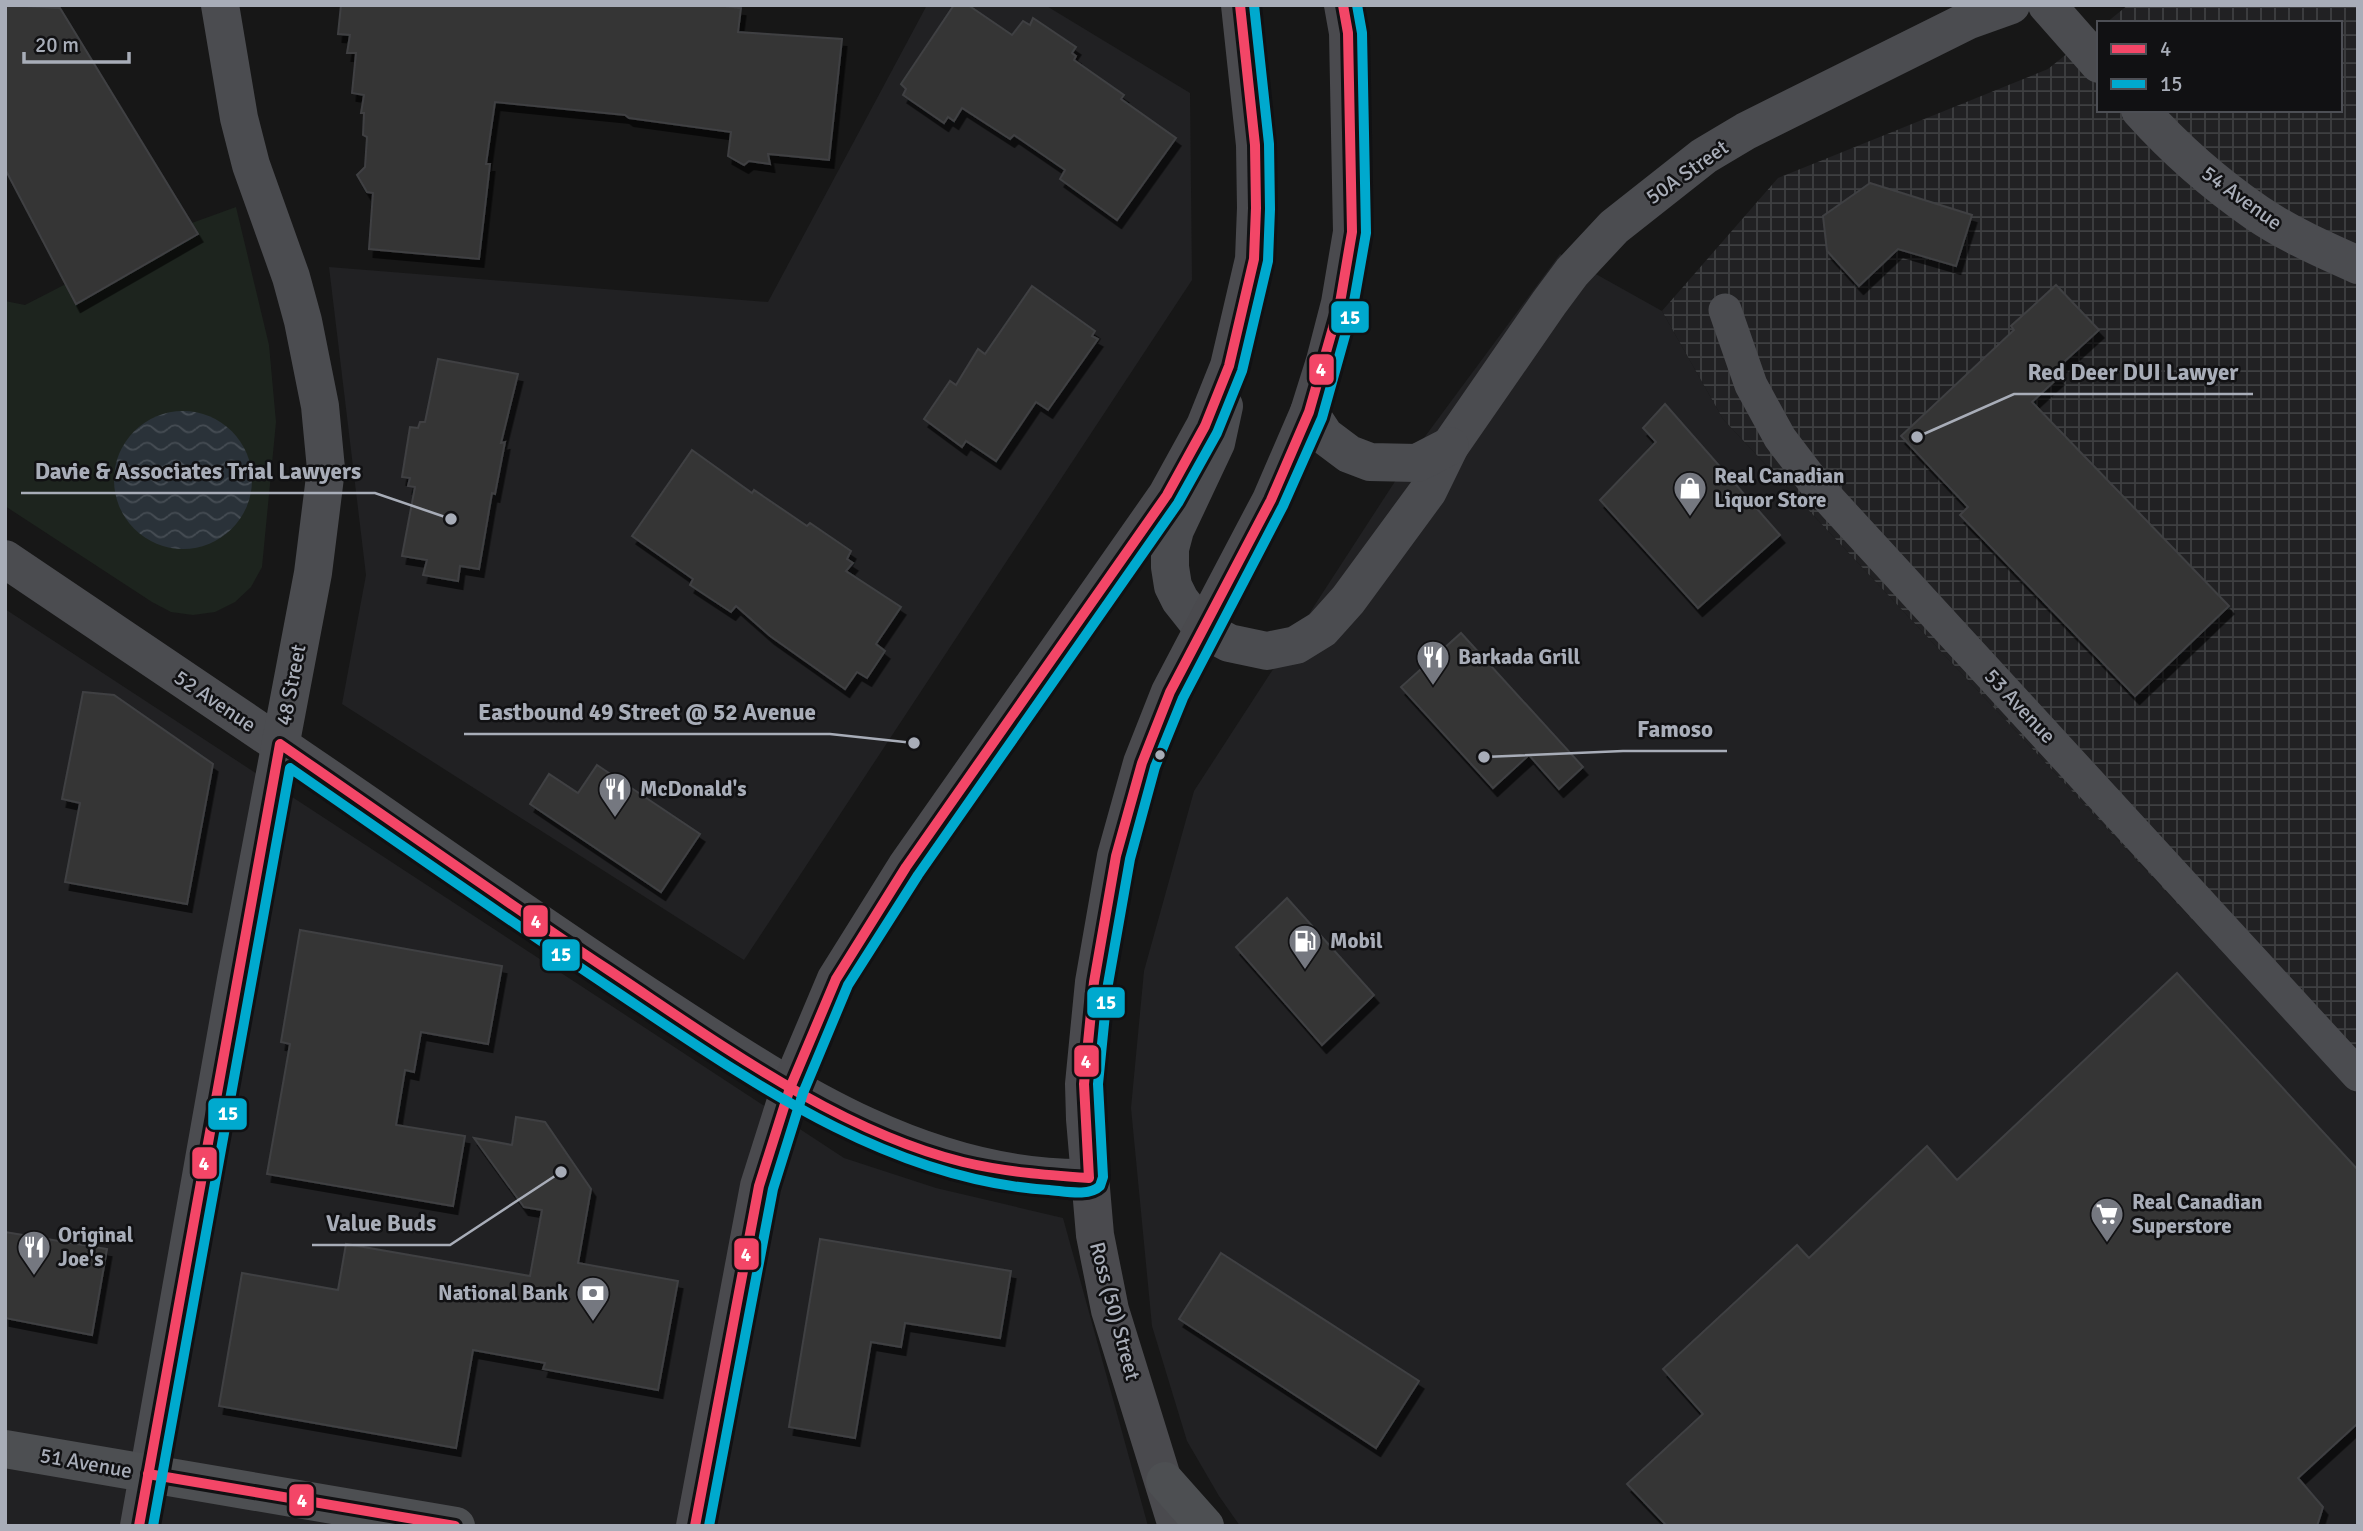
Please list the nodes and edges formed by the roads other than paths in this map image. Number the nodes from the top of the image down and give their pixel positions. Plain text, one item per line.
1 (220, 5) edge
2 (239, 5) edge
3 (1240, 5) edge
4 (1343, 5) edge
5 (2011, 5) edge
6 (2047, 5) edge
7 (228, 56) junction
8 (2097, 62) edge
9 (2142, 112) edge
10 (2358, 265) edge
11 (1725, 310) dead end
12 (1229, 366) junction
13 (1309, 412) junction
14 (1450, 446) junction
15 (5, 559) edge
16 (1203, 629) junction
17 (280, 744) junction
18 (2358, 1075) edge
19 (790, 1088) junction
20 (1089, 1178) junction
21 (5, 1449) edge
22 (149, 1474) junction
23 (1165, 1481) junction
24 (139, 1526) edge
25 (456, 1526) edge
26 (695, 1526) edge
27 (1177, 1526) edge
28 (1205, 1526) edge

1 - 7 street, 48 Street
2 - 7 street, 48 Street
3 - 12 main road
4 - 13 main road, Ross (50) Street
5 - 14 street, 50A Street
6 - 8 street
7 - 17 street, 48 Street
9 - 10 street, 54 Avenue
11 - 18 street, 53 Avenue
12 - 16 street
12 - 19 main road
13 - 14 street
13 - 16 main road, Ross (50) Street
14 - 16 street, 50A Street
15 - 17 street, 52 Avenue
16 - 20 main road, Ross (50) Street
17 - 19 street, 52 Avenue
17 - 22 street, 48 Street
19 - 20 street, 52 Avenue
19 - 26 main road
20 - 23 main road, Ross (50) Street
21 - 22 main road, 51 Avenue
22 - 24 street, 48 Street
22 - 25 main road, 51 Avenue
23 - 27 main road, Ross (50) Street
23 - 28 main road

